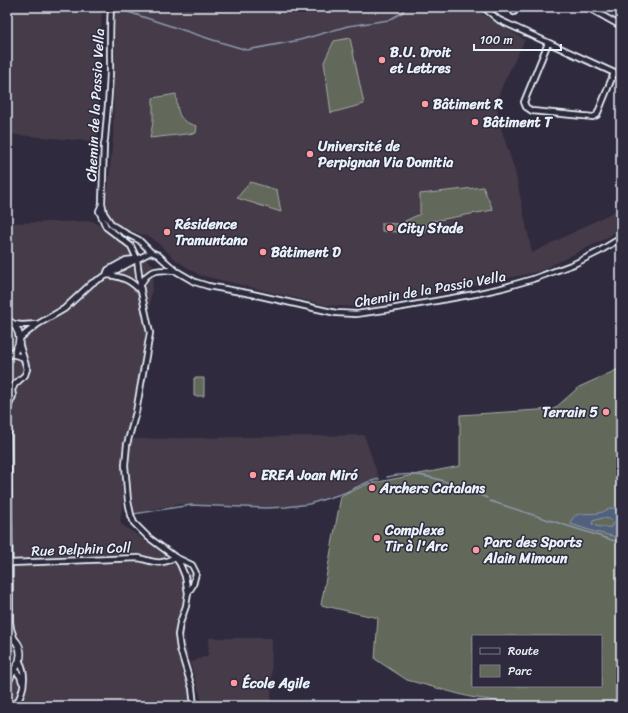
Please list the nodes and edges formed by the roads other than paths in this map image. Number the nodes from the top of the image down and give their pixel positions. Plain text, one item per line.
1 (111, 7) edge
2 (483, 7) edge
3 (512, 7) edge
4 (587, 7) edge
5 (514, 12) dead end
6 (621, 26) edge
7 (548, 43) junction
8 (614, 73) junction
9 (621, 76) edge
10 (102, 203) junction
11 (621, 238) edge
12 (151, 252) junction
13 (137, 258) junction
14 (176, 271) junction
15 (106, 275) junction
16 (140, 285) junction
17 (141, 291) junction
18 (7, 319) edge
19 (14, 324) junction
20 (38, 324) junction
21 (19, 341) junction
22 (9, 357) edge
23 (22, 357) junction
24 (175, 557) junction
25 (10, 562) junction
26 (188, 593) junction
27 (7, 634) edge
28 (15, 640) junction
29 (20, 662) junction
30 (11, 673) edge
31 (7, 684) edge
32 (23, 686) junction
33 (15, 706) edge
34 (194, 706) edge

1 - 10 street, Chemin de la Passio Vella
2 - 7 street
3 - 5 street
4 - 6 street
7 - 8 street
7 - 8 street
8 - 9 street
10 - 12 street, Chemin de la Passio Vella
10 - 13 street, Chemin de la Passio Vella
11 - 14 street, Chemin de la Passio Vella
12 - 13 street
12 - 14 street, Chemin de la Passio Vella
13 - 15 street
13 - 16 street, Chemin de la Passio Vella
14 - 16 street
15 - 17 street
15 - 20 street
16 - 17 street, Chemin de la Passio Vella
17 - 24 street, Chemin de la Passio Vella
18 - 19 main road
19 - 20 street
19 - 21 main road
20 - 21 street
21 - 22 main road
21 - 23 street
22 - 23 street
23 - 25 street
24 - 25 street, Rue Delphin Coll
24 - 26 street, Chemin de la Passio Vella
24 - 26 street
25 - 28 street
26 - 34 street, Chemin de la Passio Vella
27 - 28 main road
28 - 29 main road
29 - 30 main road
29 - 32 street
30 - 31 main road
30 - 32 street
32 - 33 street

